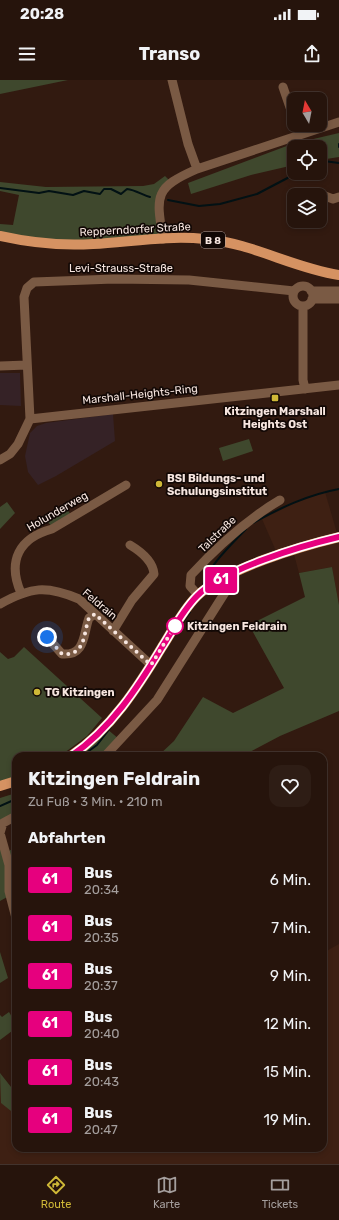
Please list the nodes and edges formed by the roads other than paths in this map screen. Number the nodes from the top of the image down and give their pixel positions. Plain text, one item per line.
1 (172, 80) edge
2 (283, 87) dead end
3 (287, 99) edge
4 (339, 122) edge
5 (327, 124) edge
6 (292, 132) edge
7 (197, 169) junction
8 (327, 197) edge
9 (339, 197) edge
10 (0, 236) edge
11 (163, 239) junction
12 (339, 275) edge
13 (294, 291) junction
14 (339, 291) edge
15 (311, 295) junction
16 (339, 299) edge
17 (303, 306) junction
18 (27, 365) junction
19 (0, 366) edge
20 (339, 385) edge
21 (305, 389) junction
22 (30, 419) junction
23 (0, 460) edge
24 (126, 485) dead end
25 (280, 500) dead end
26 (339, 537) edge
27 (130, 545) dead end
28 (232, 574) junction
29 (21, 593) junction
30 (198, 595) junction
31 (0, 604) edge
32 (95, 614) junction
33 (113, 631) junction
34 (47, 637) dead end
35 (151, 665) junction
36 (77, 752) edge
37 (109, 752) edge
38 (12, 782) edge
39 (0, 786) edge
40 (12, 818) edge
41 (12, 876) edge
42 (12, 905) edge

1 - 7 street
2 - 3 street
4 - 5 street
6 - 7 street
7 - 11 street
8 - 9 street
10 - 11 main road, Repperndorfer Straße / B 8
11 - 12 main road, Repperndorfer Straße / B 8
13 - 15 street, Levi-Strauss-Straße
13 - 17 street
13 - 18 street, Levi-Strauss-Straße
14 - 15 street, Levi-Strauss-Straße
15 - 16 street, Levi-Strauss-Straße
15 - 17 street
17 - 21 street
18 - 19 street
18 - 22 street, Levi-Strauss-Straße
20 - 21 street, Marshall-Heights-Ring
21 - 22 street, Marshall-Heights-Ring
22 - 23 street
24 - 29 street, Holunderweg
25 - 30 street, Talstraße
26 - 28 main road
27 - 33 street
28 - 30 main road
28 - 37 street
29 - 31 street, Feldrain
29 - 32 street, Feldrain
30 - 35 main road
32 - 33 street, Feldrain
32 - 34 street
33 - 35 street, Feldrain
35 - 36 main road
38 - 39 main road
40 - 41 street
41 - 42 street

